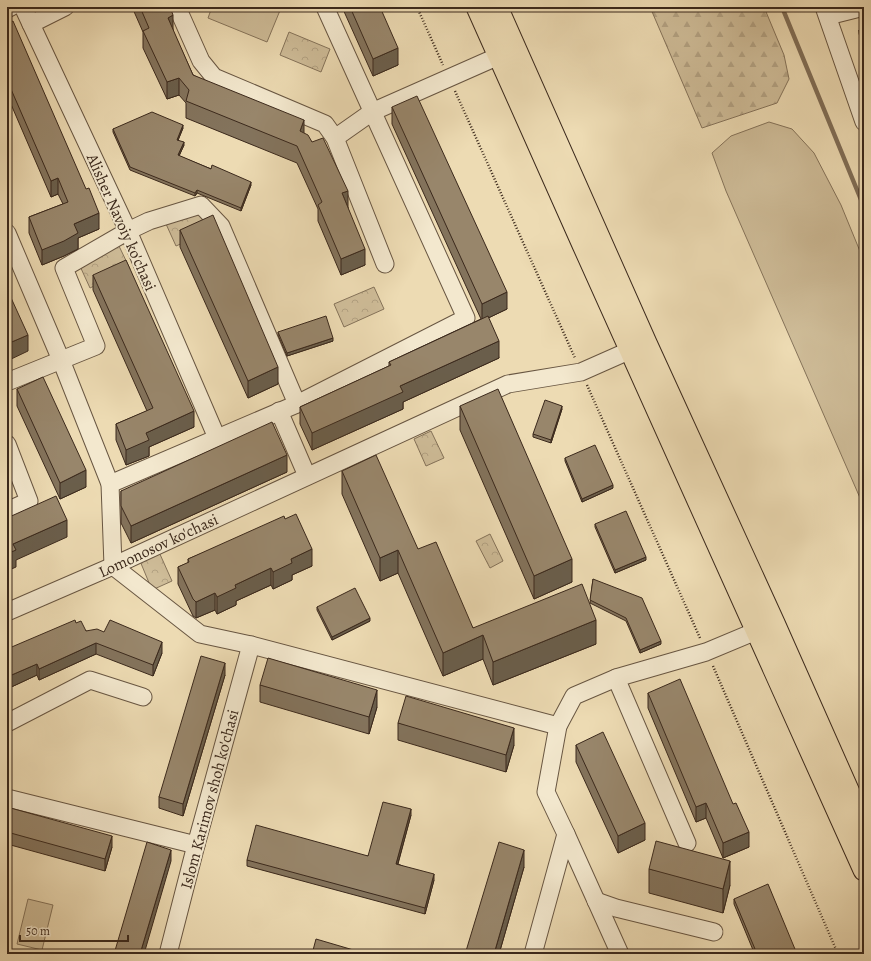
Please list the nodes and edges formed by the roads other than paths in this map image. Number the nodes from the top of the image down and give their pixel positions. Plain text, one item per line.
1 (11, 7) edge
2 (23, 7) edge
3 (65, 7) edge
4 (177, 7) edge
5 (325, 7) edge
6 (477, 7) edge
7 (497, 7) edge
8 (864, 7) edge
9 (7, 9) edge
10 (826, 11) edge
11 (31, 24) junction
12 (507, 52) junction
13 (372, 112) junction
14 (864, 122) edge
15 (335, 138) junction
16 (128, 231) junction
17 (7, 233) edge
18 (385, 264) dead end
19 (639, 347) junction
20 (61, 360) junction
21 (7, 382) edge
22 (297, 404) junction
23 (280, 411) junction
24 (218, 438) junction
25 (7, 444) edge
26 (308, 476) junction
27 (110, 484) junction
28 (7, 510) edge
29 (112, 566) junction
30 (7, 612) edge
31 (765, 627) junction
32 (251, 645) junction
33 (616, 678) junction
34 (143, 697) dead end
35 (7, 723) edge
36 (558, 726) junction
37 (7, 798) edge
38 (864, 826) edge
39 (566, 834) junction
40 (687, 843) dead end
41 (196, 845) junction
42 (864, 870) edge
43 (596, 901) junction
44 (714, 932) dead end
45 (168, 954) edge
46 (533, 954) edge
47 (620, 954) edge

1 - 9 street
2 - 11 street, Alisher Navoiy ko'chasi
3 - 11 street
4 - 15 street
5 - 13 street
6 - 12 main road
7 - 12 main road
8 - 10 street
10 - 14 street
11 - 16 street, Alisher Navoiy ko'chasi
12 - 13 street
12 - 19 main road
13 - 15 street
13 - 22 street
15 - 18 street
16 - 20 street
16 - 22 street
16 - 24 street, Alisher Navoiy ko'chasi
17 - 20 street
19 - 26 street, Lomonosov ko'chasi
19 - 31 main road
20 - 21 street
20 - 27 street
22 - 23 street
23 - 24 street
23 - 26 street
24 - 27 street
25 - 28 street
26 - 29 street, Lomonosov ko'chasi
27 - 29 street
29 - 30 street, Lomonosov ko'chasi
29 - 32 street
31 - 33 street
31 - 38 main road
31 - 42 main road
32 - 36 street
32 - 41 street, Islom Karimov shoh ko'chasi
33 - 36 street
33 - 40 street
34 - 35 street
36 - 39 street
37 - 41 street
39 - 43 street
39 - 46 street
41 - 45 street, Islom Karimov shoh ko'chasi
43 - 44 street
43 - 47 street

